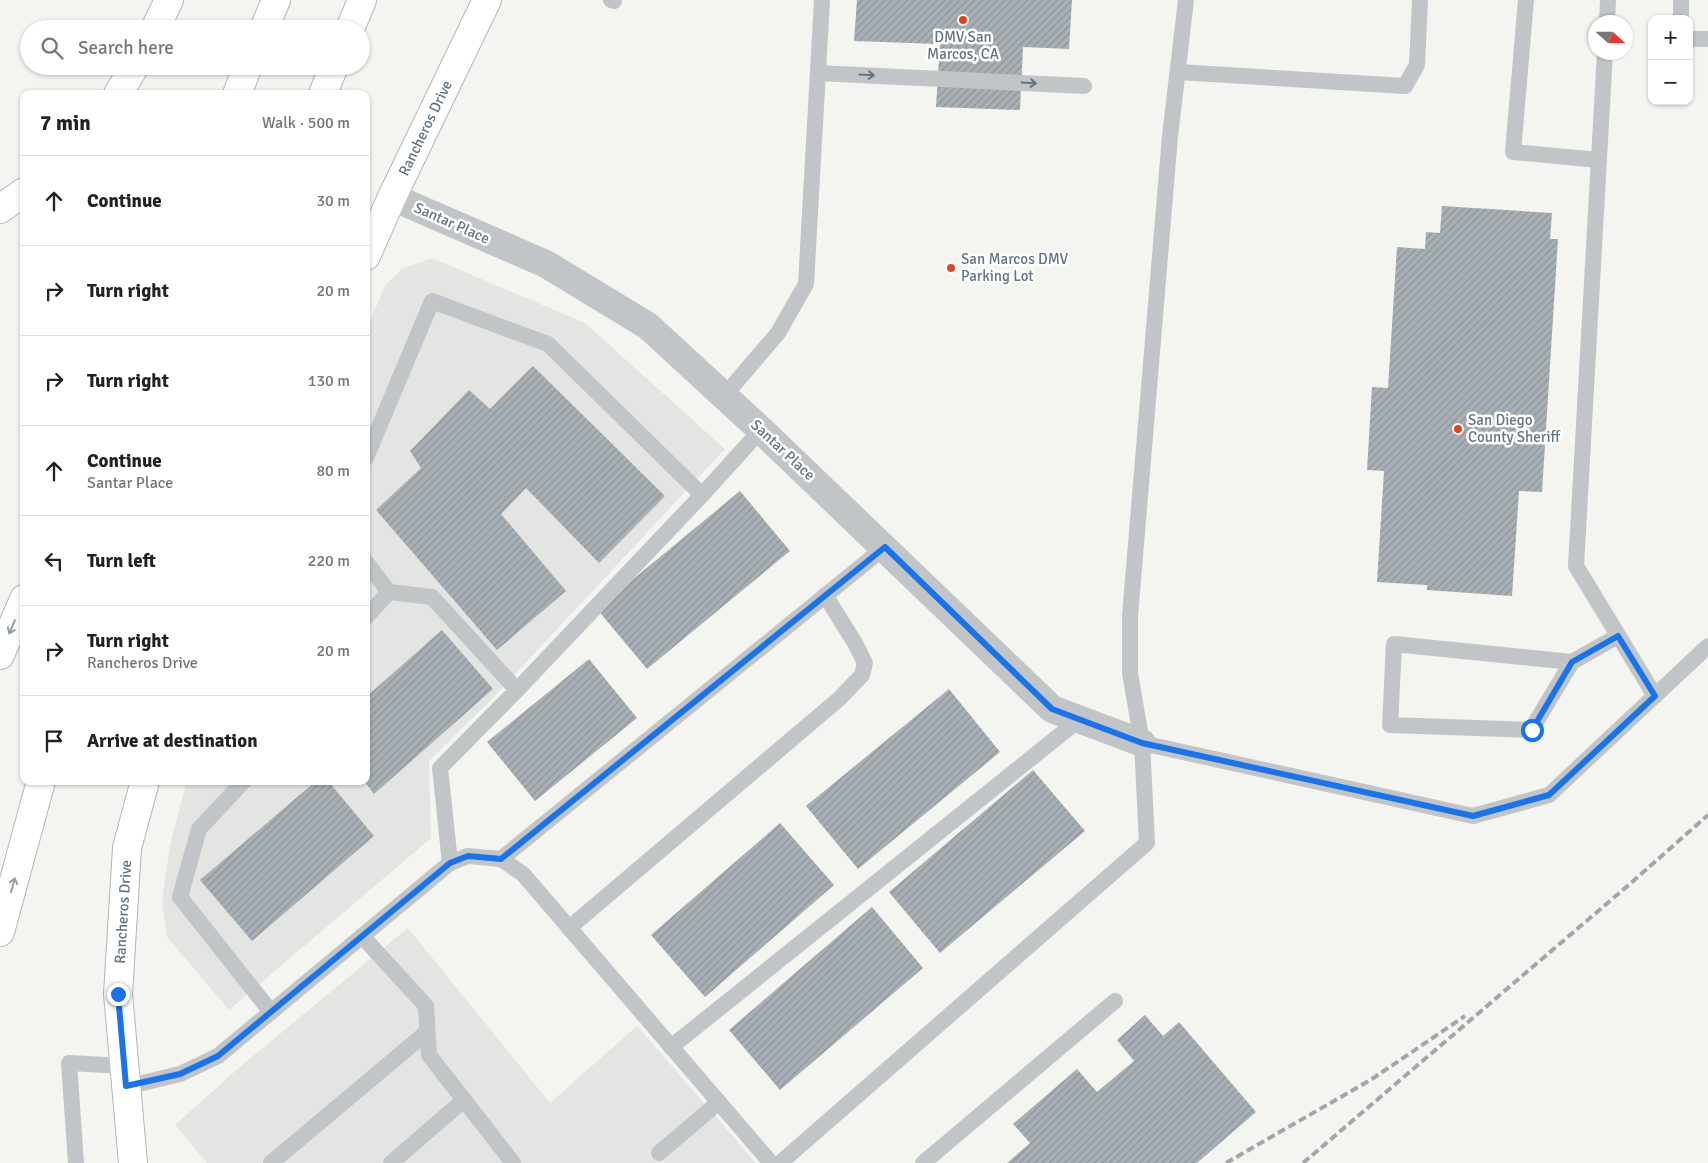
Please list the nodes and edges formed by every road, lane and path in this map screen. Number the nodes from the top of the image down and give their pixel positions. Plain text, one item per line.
1 (169, 0) edge
2 (276, 0) edge
3 (362, 0) edge
4 (488, 0) edge
5 (822, 0) edge
6 (1186, 0) edge
7 (1420, 0) edge
8 (1526, 0) edge
9 (1608, 0) edge
10 (1681, 0) edge
11 (1607, 15) edge
12 (1682, 15) edge
13 (159, 20) edge
14 (268, 20) edge
15 (354, 20) edge
16 (1693, 39) edge
17 (1708, 39) edge
18 (1605, 60) edge
19 (1178, 72) junction
20 (818, 73) junction
21 (130, 75) edge
22 (244, 75) edge
23 (330, 75) edge
24 (1084, 86) dead end
25 (120, 90) edge
26 (239, 90) edge
27 (325, 90) edge
28 (1599, 160) junction
29 (20, 195) edge
30 (392, 197) junction
31 (0, 209) edge
32 (370, 247) edge
33 (725, 395) junction
34 (762, 430) junction
35 (370, 448) edge
36 (702, 495) junction
37 (885, 547) junction
38 (370, 567) edge
39 (389, 592) junction
40 (825, 595) junction
41 (20, 608) edge
42 (370, 613) edge
43 (1618, 636) junction
44 (1708, 646) edge
45 (0, 655) edge
46 (1572, 662) junction
47 (517, 690) junction
48 (1655, 696) junction
49 (1080, 719) junction
50 (1142, 743) junction
51 (31, 785) edge
52 (41, 785) edge
53 (144, 785) edge
54 (240, 785) edge
55 (501, 859) junction
56 (0, 860) edge
57 (450, 863) junction
58 (569, 928) junction
59 (0, 932) edge
60 (362, 936) junction
61 (1115, 1001) dead end
62 (271, 1012) junction
63 (427, 1032) junction
64 (671, 1047) junction
65 (125, 1076) junction
66 (464, 1100) junction
67 (719, 1102) junction
68 (660, 1153) dead end
69 (76, 1163) edge
70 (133, 1163) edge
71 (271, 1163) edge
72 (391, 1163) edge
73 (513, 1163) edge
74 (771, 1163) edge
75 (780, 1163) edge
76 (923, 1163) edge

1 - 13 main road
2 - 14 main road
3 - 15 main road
4 - 30 main road, Rancheros Drive
5 - 20 lane
6 - 19 lane
7 - 19 lane
8 - 28 lane
9 - 11 lane
10 - 12 lane
16 - 17 lane
18 - 28 lane
19 - 50 lane
20 -> 24 lane
20 - 33 lane
21 - 25 main road
22 - 26 main road
23 - 27 main road
28 - 43 lane
29 - 31 main road
30 - 32 main road, Rancheros Drive
30 - 33 street, Santar Place
33 - 34 street, Santar Place
34 - 36 lane
34 - 37 street, Santar Place
35 - 36 lane
36 - 47 lane
37 - 40 lane
37 - 49 street, Santar Place
38 - 39 lane
39 - 42 lane
39 - 47 lane
40 - 55 lane
40 - 58 lane
41 -> 45 main road
43 - 46 lane
43 - 48 lane
44 - 48 lane
46 - 46 lane
47 - 57 lane
48 - 50 lane
49 - 50 street, Santar Place
49 - 64 lane
50 - 75 lane
51 - 56 main road
59 -> 52 main road
53 - 65 main road, Rancheros Drive
54 - 62 lane
55 - 57 lane
55 - 58 lane
57 - 60 lane
58 - 64 lane
60 - 62 lane
60 - 63 lane
61 - 76 lane
62 - 65 lane
63 - 66 lane
63 - 71 lane
64 - 67 lane
65 - 69 lane
65 - 70 main road, Rancheros Drive
66 - 72 lane
66 - 73 lane
67 - 68 lane
67 - 74 lane

